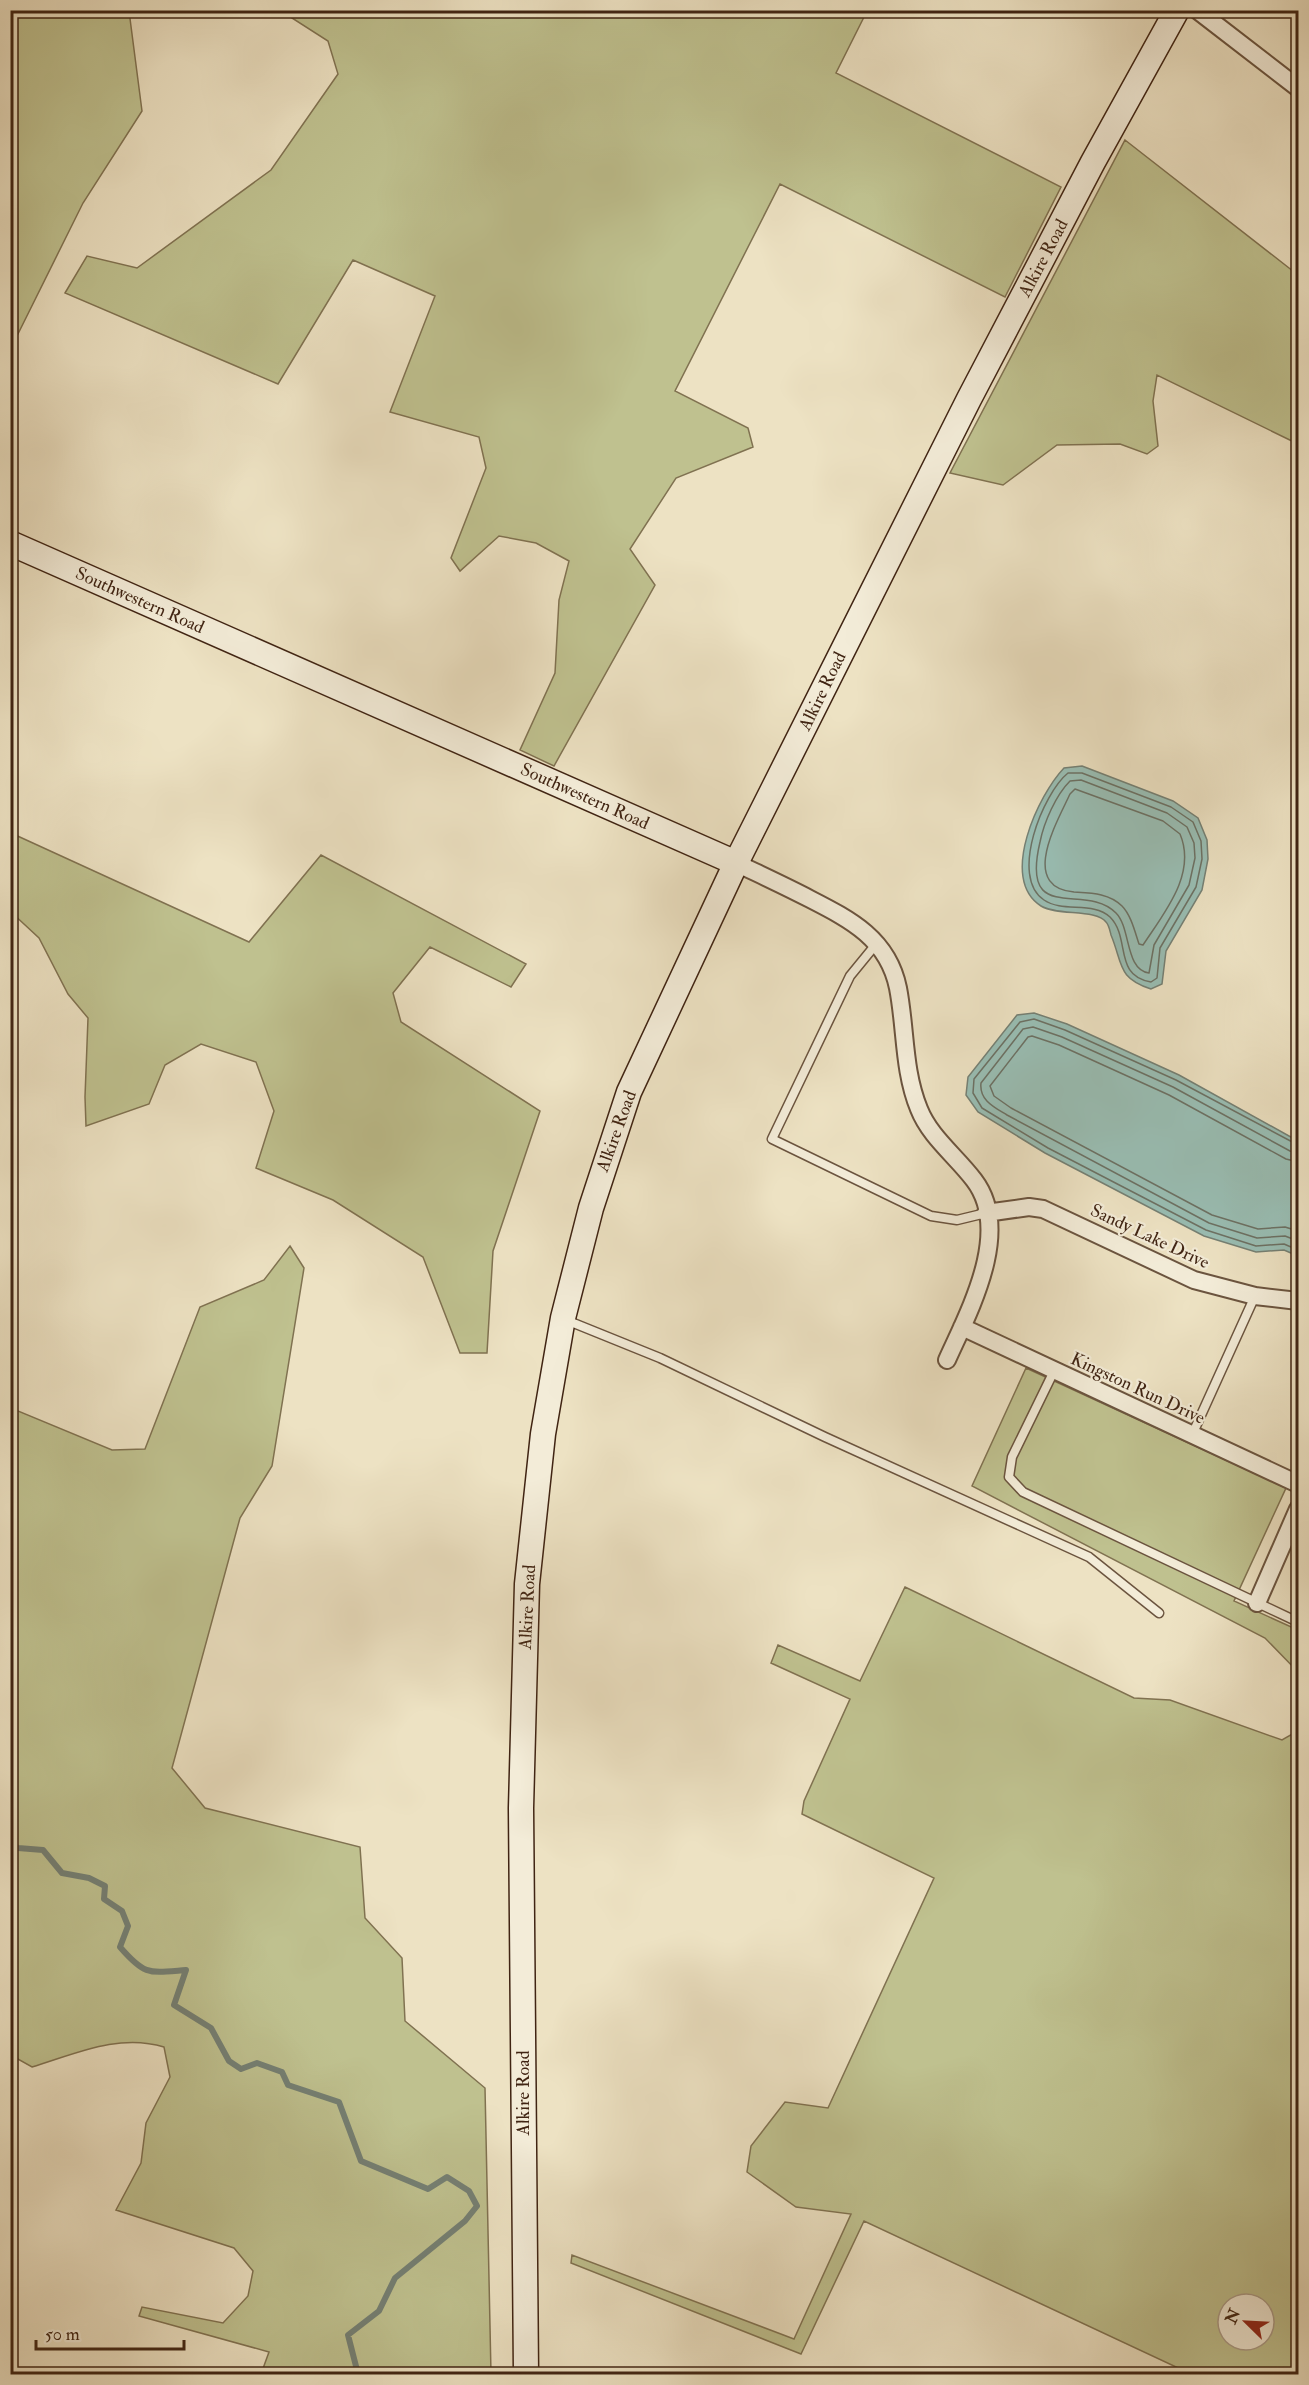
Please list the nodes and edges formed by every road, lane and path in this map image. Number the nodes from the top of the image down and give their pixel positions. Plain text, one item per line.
1 (1177, 10) edge
2 (1197, 10) edge
3 (1299, 88) edge
4 (10, 543) edge
5 (736, 863) junction
6 (878, 943) junction
7 (986, 1212) junction
8 (1255, 1296) junction
9 (1299, 1301) edge
10 (563, 1318) junction
11 (962, 1327) junction
12 (946, 1360) dead end
13 (1054, 1371) junction
14 (1192, 1435) junction
15 (1299, 1484) edge
16 (1299, 1509) edge
17 (1257, 1603) junction
18 (1159, 1613) dead end
19 (1299, 1622) edge
20 (526, 2374) edge

1 - 5 main road, Alkire Road
2 - 3 street
4 - 5 main road, Southwestern Road
5 - 6 street, Southwestern Road
5 - 10 main road, Alkire Road
6 - 7 street, Southwestern Road
6 - 7 lane
7 - 8 street, Sandy Lake Drive
7 - 11 street, Southwestern Road
8 - 9 street, Sandy Lake Drive
8 - 14 lane
10 - 18 lane
10 - 20 main road, Alkire Road
11 - 12 street, Southwestern Road
11 - 13 street, Kingston Run Drive
13 - 14 street, Kingston Run Drive
13 - 17 lane
14 - 15 street, Kingston Run Drive
16 - 17 street
17 - 19 lane

